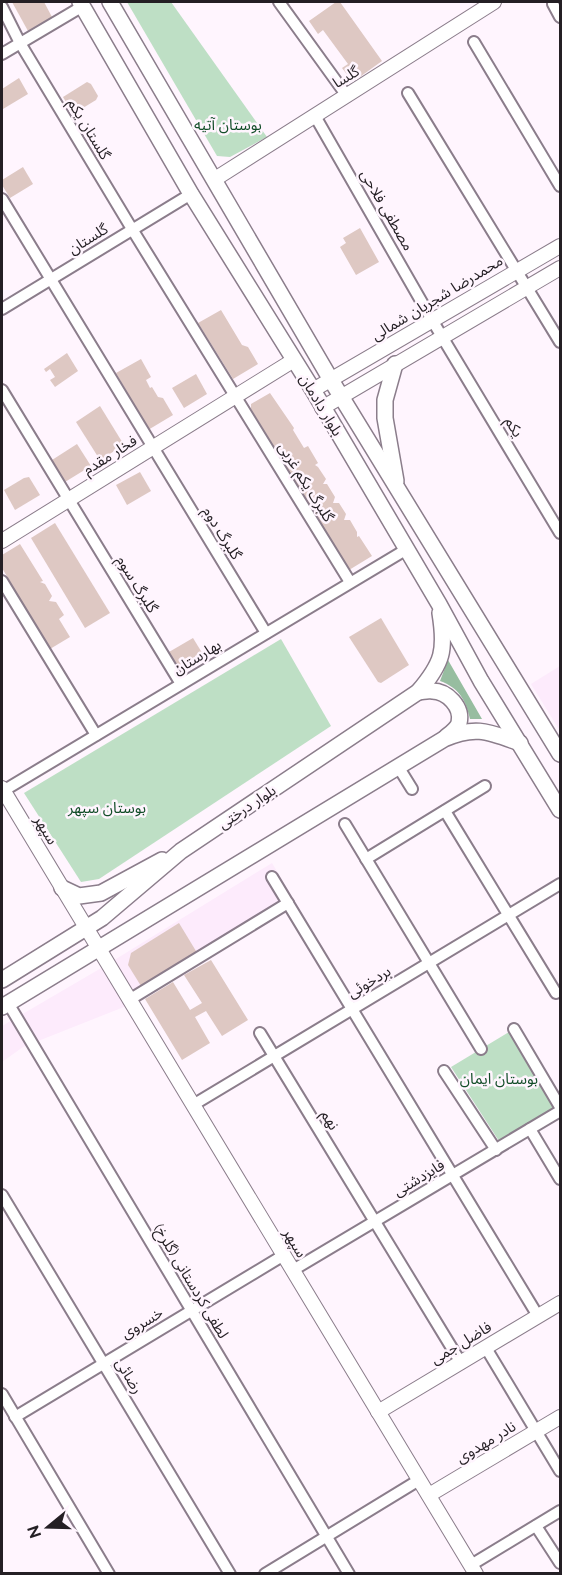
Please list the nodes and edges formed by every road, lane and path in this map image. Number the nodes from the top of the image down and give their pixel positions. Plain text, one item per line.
1 (110, 2) edge
2 (279, 2) edge
3 (495, 2) edge
4 (82, 4) edge
5 (553, 4) dead end
6 (2, 7) edge
7 (561, 17) edge
8 (474, 42) dead end
9 (20, 43) junction
10 (2, 54) edge
11 (408, 93) dead end
12 (347, 96) junction
13 (315, 116) junction
14 (215, 179) junction
15 (561, 186) edge
16 (191, 194) junction
17 (2, 199) edge
18 (132, 230) junction
19 (561, 246) edge
20 (561, 268) edge
21 (517, 270) junction
22 (50, 279) junction
23 (526, 287) junction
24 (2, 309) edge
25 (432, 320) junction
26 (442, 336) junction
27 (561, 342) edge
28 (294, 360) junction
29 (395, 364) junction
30 (331, 380) junction
31 (2, 390) edge
32 (313, 390) junction
33 (341, 396) junction
34 (236, 398) junction
35 (322, 408) junction
36 (152, 449) junction
37 (398, 490) junction
38 (68, 500) junction
39 (561, 533) edge
40 (2, 541) edge
41 (407, 549) junction
42 (2, 581) edge
43 (350, 582) junction
44 (439, 604) junction
45 (266, 633) junction
46 (181, 684) junction
47 (418, 692) junction
48 (96, 735) junction
49 (444, 739) junction
50 (520, 743) junction
51 (561, 754) edge
52 (399, 768) junction
53 (485, 786) dead end
54 (2, 789) edge
55 (412, 789) dead end
56 (561, 810) edge
57 (445, 811) junction
58 (345, 824) dead end
59 (181, 851) junction
60 (366, 859) junction
61 (272, 877) dead end
62 (561, 884) edge
63 (141, 887) junction
64 (62, 888) junction
65 (288, 903) junction
66 (163, 909) junction
67 (507, 916) junction
68 (87, 929) junction
69 (99, 949) junction
70 (32, 962) junction
71 (429, 963) junction
72 (2, 980) edge
73 (44, 981) junction
74 (556, 993) dead end
75 (129, 1000) junction
76 (5, 1005) edge
77 (352, 1009) junction
78 (514, 1029) dead end
79 (260, 1033) dead end
80 (481, 1049) dead end
81 (274, 1056) junction
82 (444, 1071) dead end
83 (193, 1105) junction
84 (561, 1107) edge
85 (561, 1111) edge
86 (530, 1129) junction
87 (496, 1150) junction
88 (453, 1175) junction
89 (561, 1179) edge
90 (2, 1195) edge
91 (375, 1222) junction
92 (284, 1255) junction
93 (293, 1270) junction
94 (561, 1303) edge
95 (191, 1311) junction
96 (538, 1316) junction
97 (486, 1348) junction
98 (461, 1363) junction
99 (104, 1364) junction
100 (2, 1394) edge
101 (378, 1412) junction
102 (15, 1417) junction
103 (561, 1417) edge
104 (535, 1432) junction
105 (561, 1471) edge
106 (419, 1480) junction
107 (429, 1495) junction
108 (561, 1511) edge
109 (536, 1526) junction
110 (326, 1536) junction
111 (561, 1563) edge
112 (473, 1569) edge
113 (109, 1574) edge
114 (230, 1574) edge
115 (265, 1574) edge
116 (348, 1574) edge

1 - 14 main road, بلوار دادمان
2 - 12 street
3 - 12 street, گلسا
4 - 9 street
4 - 16 main road, بلوار دادمان
5 - 7 street
6 - 9 street, گلستان یکم
8 - 15 street
9 - 10 street
9 - 18 street, گلستان یکم
11 - 21 street
12 - 13 street, گلسا
13 - 14 street, گلسا
13 - 25 street, مصطفی فلاحی
14 - 30 main road, بلوار دادمان
16 - 18 street, گلستان
16 - 28 main road, بلوار دادمان
17 - 22 street, گلبرگ دوم
18 - 22 street, گلستان
18 - 34 street, گلستان یکم
19 - 21 street, محمدرضا شجریان شمالی
20 - 23 street
21 - 23 street
21 - 25 street, محمدرضا شجریان شمالی
22 - 24 street, گلستان
22 - 36 street, گلبرگ دوم
23 - 26 street
23 - 27 street
25 - 26 street, مصطفی فلاحی
25 - 30 street, محمدرضا شجریان شمالی
26 - 29 street
26 - 39 street, یکم
28 - 32 main road, بلوار دادمان
28 - 34 street, فخار مقدم
29 - 33 street
29 - 37 main road
30 - 32 street, محمدرضا شجریان شمالی
30 - 33 main road, بلوار دادمان
31 - 38 street, گلبرگ سوم
32 - 35 main road, بلوار دادمان
33 - 35 street
33 - 37 main road, بلوار دادمان
34 - 36 street, فخار مقدم
34 - 43 street, گلبرگ یکم غربی
35 - 41 main road, بلوار دادمان
36 - 38 street, فخار مقدم
36 - 45 street, گلبرگ دوم
37 - 51 main road, بلوار دادمان
38 - 40 street, فخار مقدم
38 - 46 street, گلبرگ سوم
41 - 43 street, بهارستان
41 - 44 main road, بلوار دادمان
42 - 48 street
43 - 45 street, بهارستان
44 - 47 main road, بلوار درختی
44 - 50 main road, بلوار دادمان
45 - 46 street, بهارستان
46 - 48 street, بهارستان
47 - 49 main road
47 - 59 main road, بلوار درختی
48 - 54 street, بهارستان
49 - 50 main road
49 - 52 main road
50 - 56 main road, بلوار دادمان
52 - 55 street
52 - 66 main road
53 - 57 street
54 - 64 street, سپهر
57 - 60 street
57 - 67 street
58 - 60 street
59 - 63 main road, بلوار درختی
59 - 64 main road
60 - 71 street
61 - 65 street
62 - 67 street, بردخوئی
63 - 66 main road
63 - 68 main road, بلوار درختی
64 - 68 street, سپهر
65 - 75 street
65 - 77 street
66 - 69 main road
67 - 71 street, بردخوئی
67 - 74 street
68 - 69 street, سپهر
68 - 70 main road, بلوار درختی
69 - 73 main road
69 - 75 street, سپهر
70 - 72 main road, بلوار درختی
70 - 73 main road
71 - 77 street, بردخوئی
71 - 80 street
73 - 76 main road
75 - 83 street, سپهر
76 - 95 street, لطفی کردستانی (گلرخ)
77 - 81 street, بردخوئی
77 - 88 street
78 - 84 street
79 - 81 street, نهم
81 - 83 street, بردخوئی
81 - 91 street, نهم
82 - 87 street
83 - 92 street, سپهر
85 - 86 street, فایزدشتی
86 - 87 street, فایزدشتی
86 - 89 street
87 - 88 street, فایزدشتی
88 - 91 street, فایزدشتی
88 - 96 street
90 - 99 street, رضائی
91 - 93 street, فایزدشتی
91 - 98 street, نهم
92 - 93 street, سپهر
92 - 95 street, خسروی
93 - 101 street, سپهر
94 - 96 street, فاضل جمی
95 - 99 street, خسروی
95 - 110 street, لطفی کردستانی (گلرخ)
96 - 97 street, فاضل جمی
97 - 98 street, فاضل جمی
97 - 104 street
98 - 101 street, فاضل جمی
99 - 102 street, خسروی
99 - 114 street, رضائی
100 - 102 street
101 - 106 street, سپهر
102 - 113 street
103 - 104 street, نادر مهدوی
104 - 105 street
104 - 107 street, نادر مهدوی
106 - 107 street, سپهر
106 - 110 street
107 - 112 street, سپهر
108 - 109 street
109 - 111 street
109 - 112 street
110 - 115 street
110 - 116 street, لطفی کردستانی (گلرخ)

